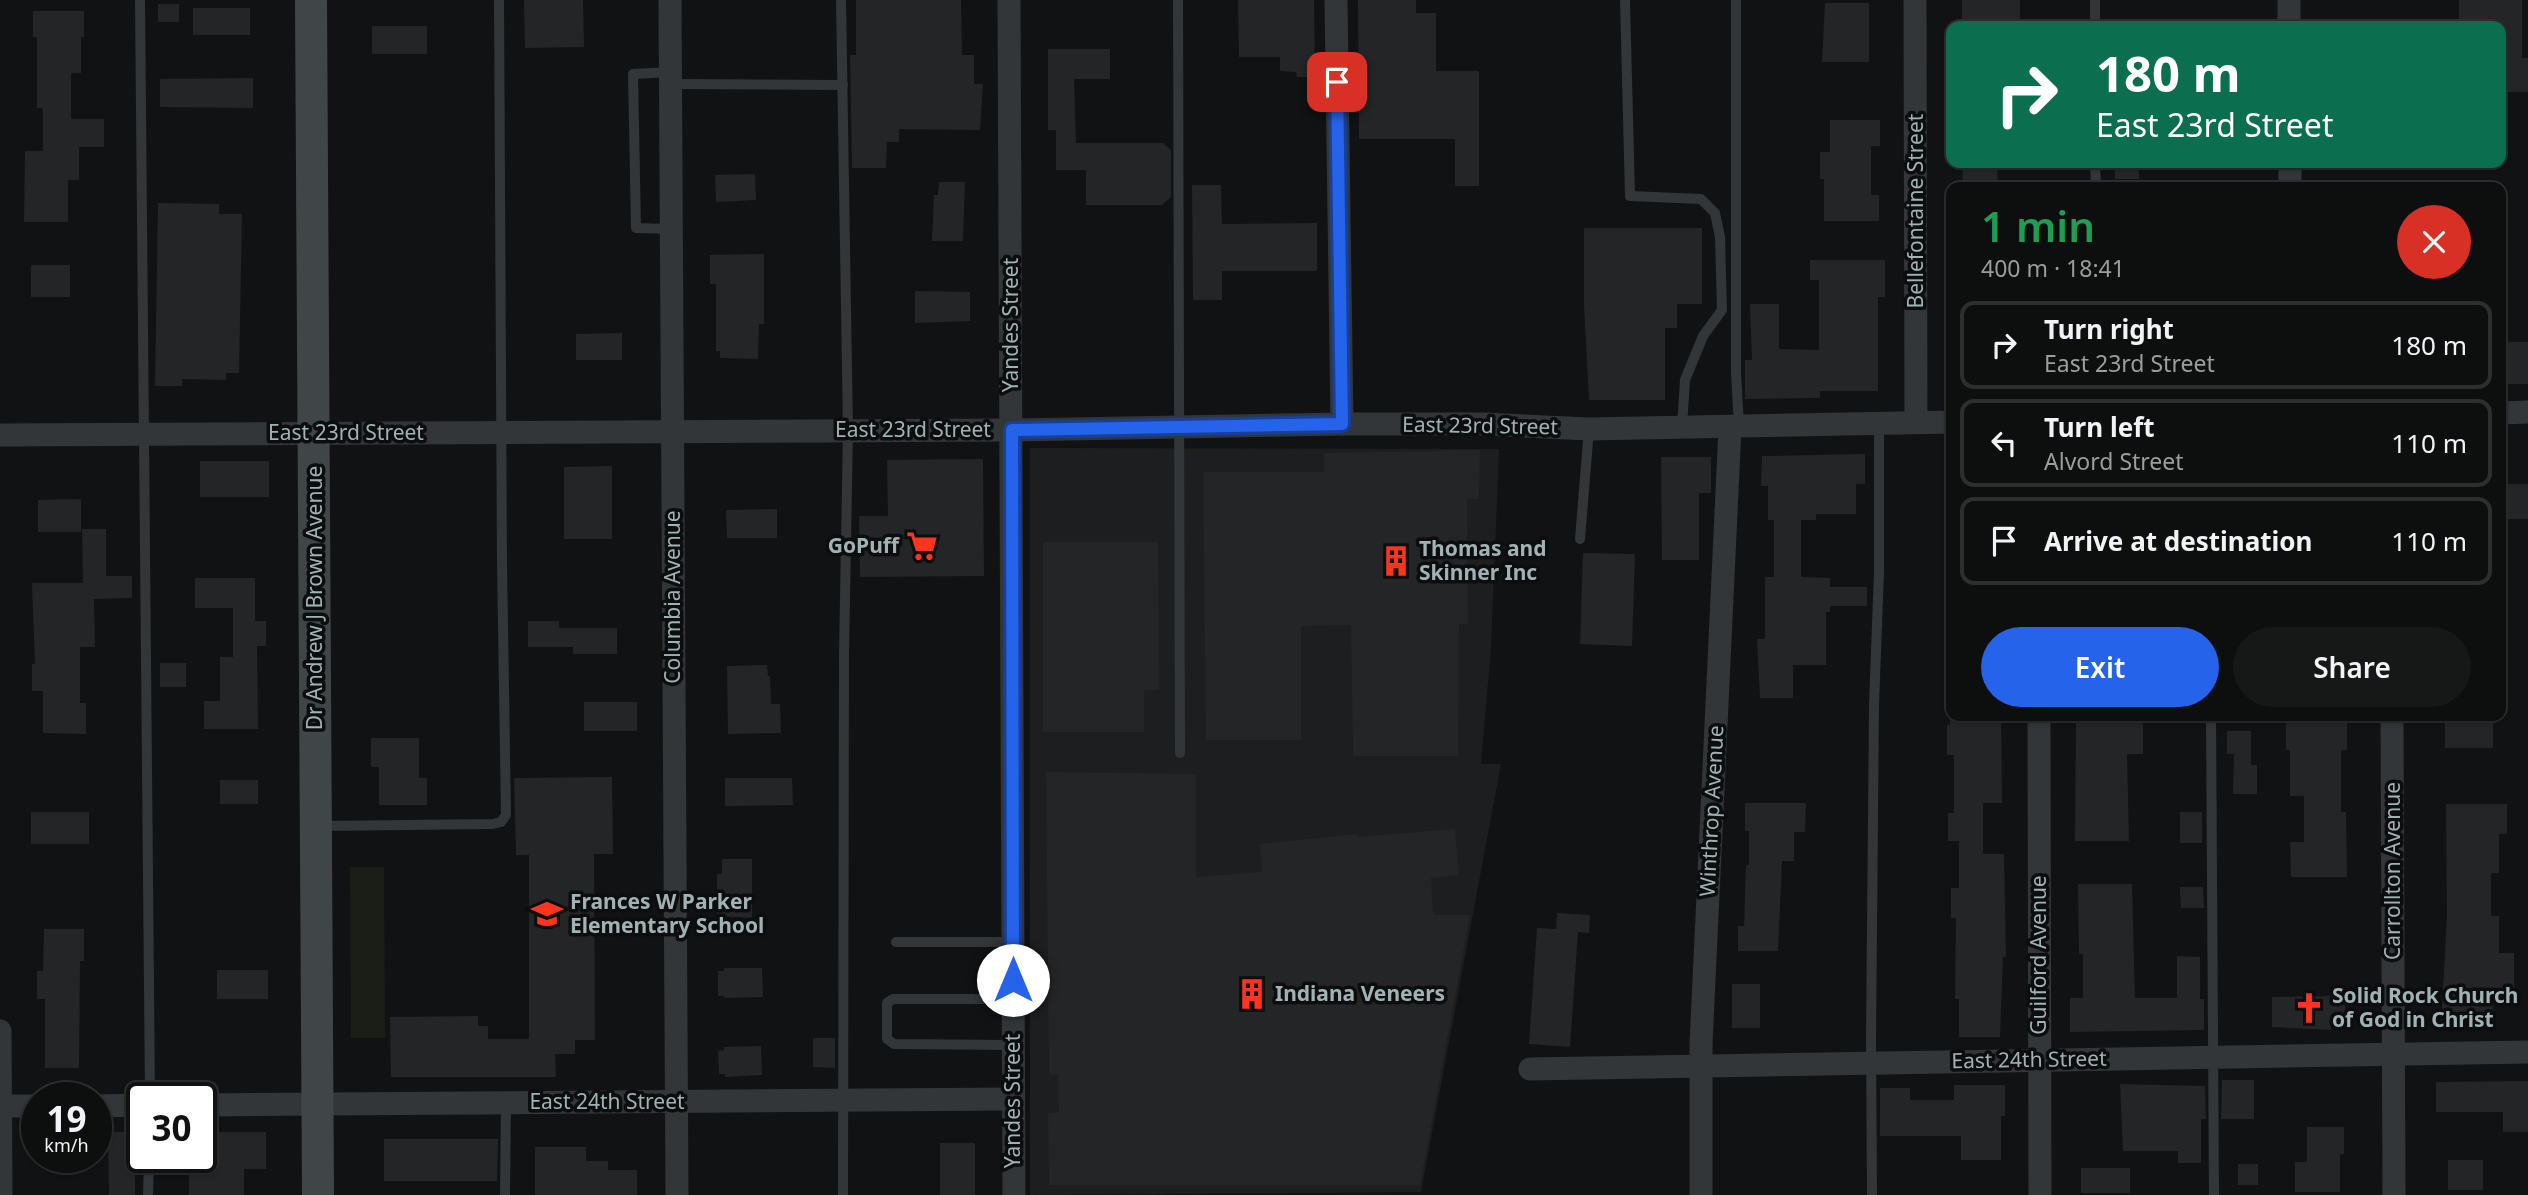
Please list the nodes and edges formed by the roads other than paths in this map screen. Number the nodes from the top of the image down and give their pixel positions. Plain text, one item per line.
1 (140, 0) edge
2 (312, 0) edge
3 (499, 0) edge
4 (670, 0) edge
5 (841, 0) edge
6 (1009, 0) edge
7 (1178, 0) edge
8 (1336, 0) edge
9 (1625, 0) edge
10 (1736, 0) edge
11 (1916, 0) edge
12 (2095, 0) edge
13 (2289, 0) edge
14 (2095, 21) edge
15 (2290, 21) edge
16 (670, 78) junction
17 (843, 85) junction
18 (671, 229) junction
19 (2528, 412) edge
20 (2506, 413) edge
21 (1916, 422) junction
22 (1946, 422) edge
23 (1880, 423) junction
24 (1342, 424) junction
25 (1180, 427) junction
26 (1735, 427) junction
27 (1682, 428) junction
28 (1589, 429) junction
29 (848, 430) junction
30 (1012, 430) junction
31 (672, 432) junction
32 (314, 433) junction
33 (502, 433) junction
34 (143, 434) junction
35 (0, 435) edge
36 (1580, 539) dead end
37 (2039, 721) edge
38 (2211, 721) edge
39 (2392, 721) edge
40 (1180, 753) dead end
41 (316, 826) junction
42 (896, 942) dead end
43 (1013, 942) junction
44 (1013, 999) junction
45 (0, 1031) edge
46 (1013, 1045) junction
47 (2528, 1052) edge
48 (2393, 1054) junction
49 (2213, 1057) junction
50 (2039, 1060) junction
51 (1871, 1062) junction
52 (1700, 1065) junction
53 (1530, 1069) dead end
54 (150, 1082) edge
55 (1012, 1099) junction
56 (842, 1100) junction
57 (676, 1101) junction
58 (506, 1102) junction
59 (318, 1104) junction
60 (217, 1105) edge
61 (0, 1106) edge
62 (21, 1106) edge
63 (149, 1173) edge
64 (1, 1195) edge
65 (148, 1195) edge
66 (318, 1195) edge
67 (505, 1195) edge
68 (677, 1195) edge
69 (843, 1195) edge
70 (1014, 1195) edge
71 (1701, 1195) edge
72 (1872, 1195) edge
73 (2040, 1195) edge
74 (2214, 1195) edge
75 (2394, 1195) edge

1 - 34 lane
2 - 32 main road, Dr Andrew J Brown Avenue
3 - 33 lane
4 - 16 street, Columbia Avenue
5 - 17 lane
6 - 30 street, Yandes Street
7 - 25 lane
8 - 24 street
9 - 27 lane
10 - 26 lane
11 - 21 street, Bellefontaine Street
12 - 14 lane
13 - 15 street
16 - 17 lane
16 - 18 street, Columbia Avenue
16 - 18 lane
17 - 29 lane
18 - 31 street, Columbia Avenue
19 - 20 street
21 - 22 street, East 23rd Street
21 - 23 street, East 23rd Street
23 - 26 street, East 23rd Street
23 - 51 lane
24 - 25 street, East 23rd Street
24 - 28 street, East 23rd Street
25 - 30 street, East 23rd Street
25 - 40 lane
26 - 27 street, East 23rd Street
26 - 52 street, Winthrop Avenue
27 - 28 street, East 23rd Street
28 - 36 lane
29 - 30 street, East 23rd Street
29 - 31 street, East 23rd Street
29 - 56 lane
30 - 43 street, Yandes Street
31 - 33 street, East 23rd Street
31 - 57 street, Columbia Avenue
32 - 33 street, East 23rd Street
32 - 34 street, East 23rd Street
32 - 41 main road, Dr Andrew J Brown Avenue
33 - 41 lane
34 - 35 street, East 23rd Street
34 - 54 lane
37 - 50 street, Guilford Avenue
38 - 49 lane
39 - 48 street, Carrollton Avenue
41 - 59 main road, Dr Andrew J Brown Avenue
42 - 43 lane
43 - 44 street, Yandes Street
44 - 46 street, Yandes Street
44 - 46 lane
45 - 61 street
46 - 55 street, Yandes Street
47 - 48 street, East 24th Street
48 - 49 street, East 24th Street
48 - 75 street, Carrollton Avenue
49 - 50 street, East 24th Street
49 - 74 lane
50 - 51 street, East 24th Street
50 - 73 street, Guilford Avenue
51 - 52 street, East 24th Street
51 - 72 lane
52 - 53 street, East 24th Street
52 - 71 street, Winthrop Avenue
55 - 56 street, East 24th Street
55 - 70 street, Yandes Street
56 - 57 street, East 24th Street
56 - 69 lane
57 - 58 street, East 24th Street
57 - 68 street, Columbia Avenue
58 - 59 street, East 24th Street
58 - 67 lane
59 - 60 street, East 24th Street
59 - 66 main road, Dr Andrew J Brown Avenue
61 - 62 street
61 - 64 street
63 - 65 lane

